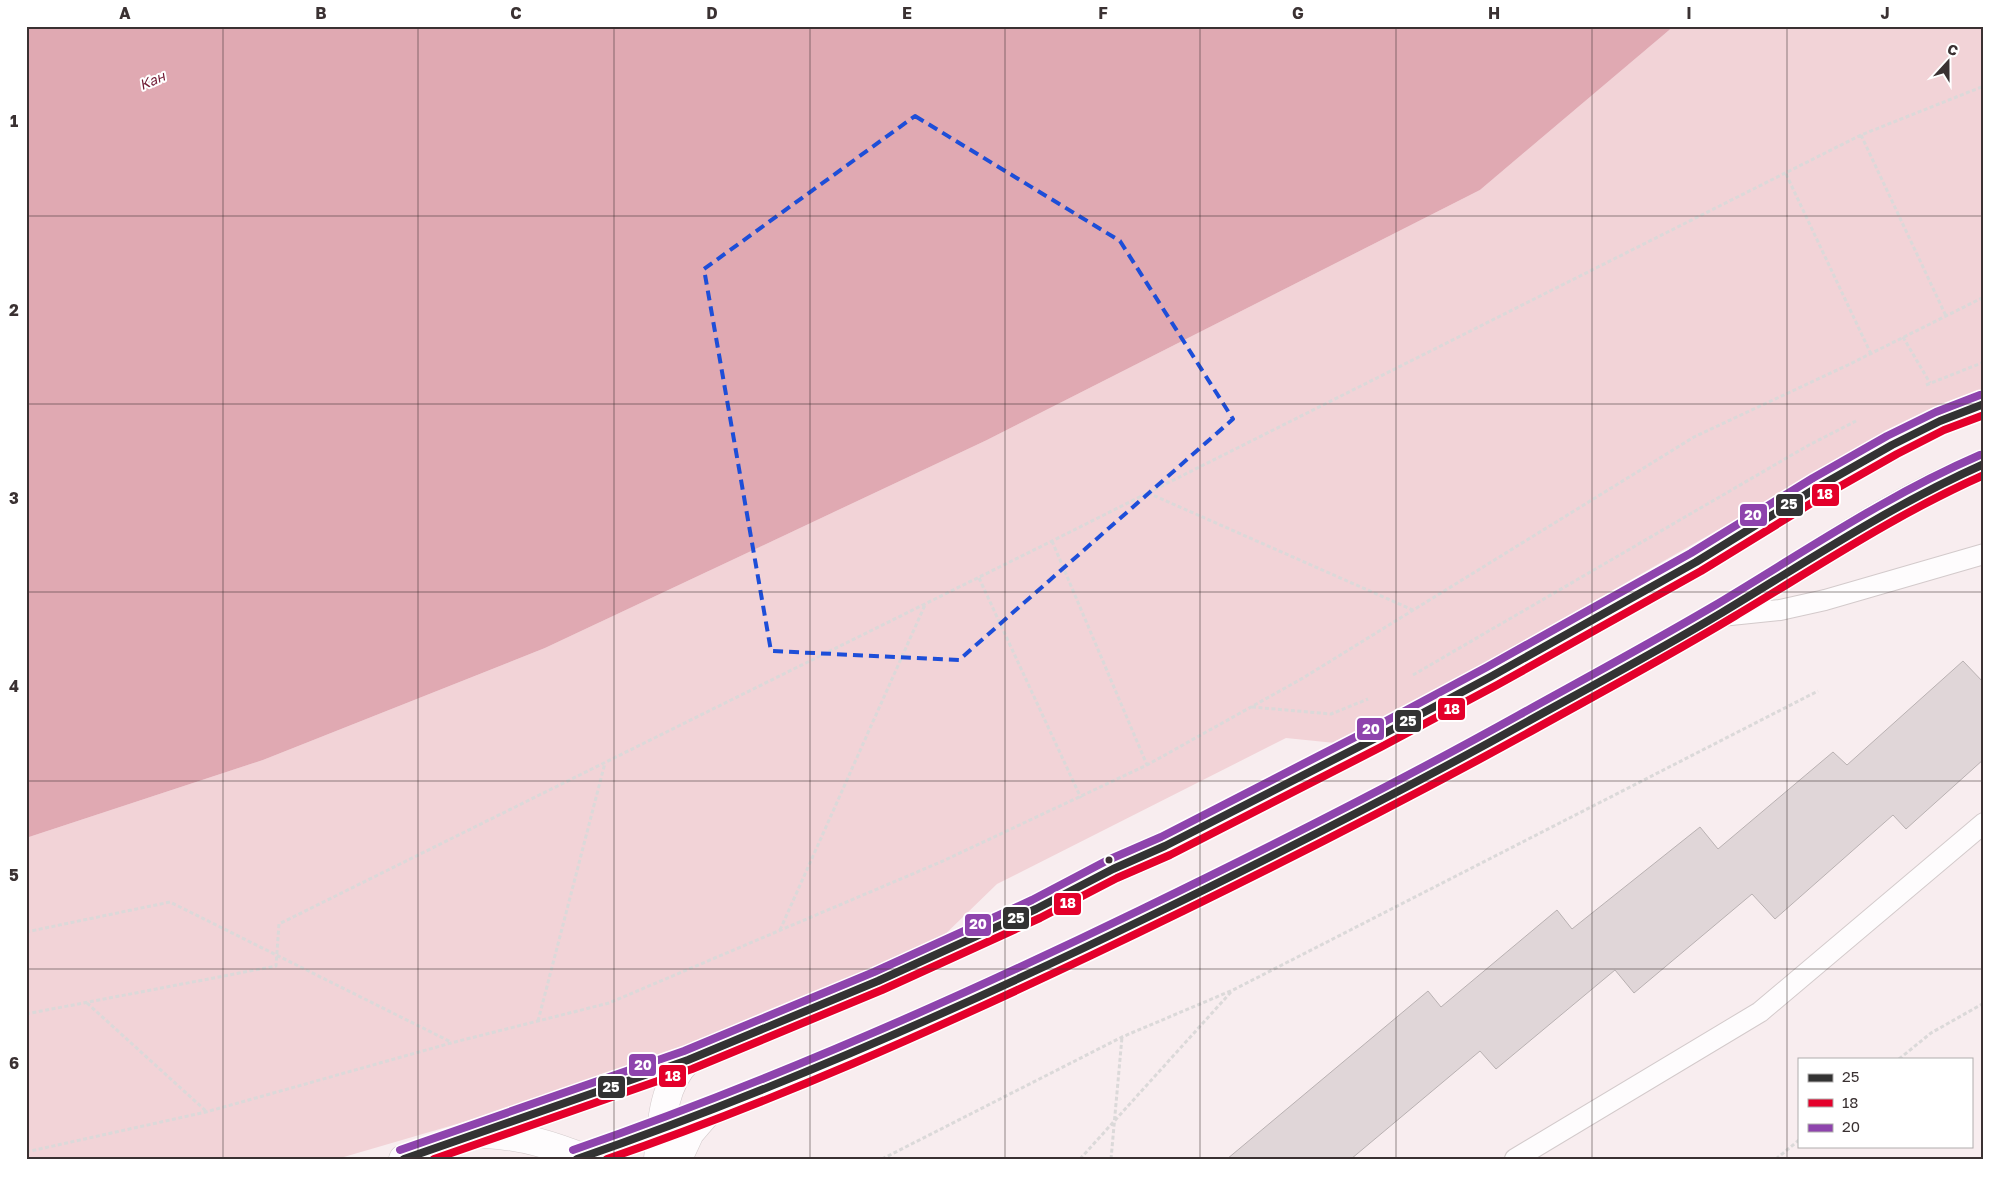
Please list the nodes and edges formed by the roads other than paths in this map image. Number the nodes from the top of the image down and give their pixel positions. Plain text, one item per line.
1 (1984, 404) edge
2 (1984, 464) edge
3 (1984, 554) edge
4 (1714, 616) junction
5 (1984, 823) edge
6 (688, 1060) junction
7 (710, 1111) junction
8 (661, 1130) junction
9 (475, 1134) junction
10 (582, 1158) edge
11 (402, 1159) edge
12 (658, 1159) edge
13 (678, 1159) edge
14 (1515, 1159) edge

1 - 6 main road
2 - 4 main road
3 - 4 lane
4 - 7 main road
5 - 14 lane
6 - 8 main road
6 - 9 main road
7 - 8 main road
7 - 13 main road
8 - 10 main road
8 - 12 main road
9 - 10 main road
9 - 11 main road

